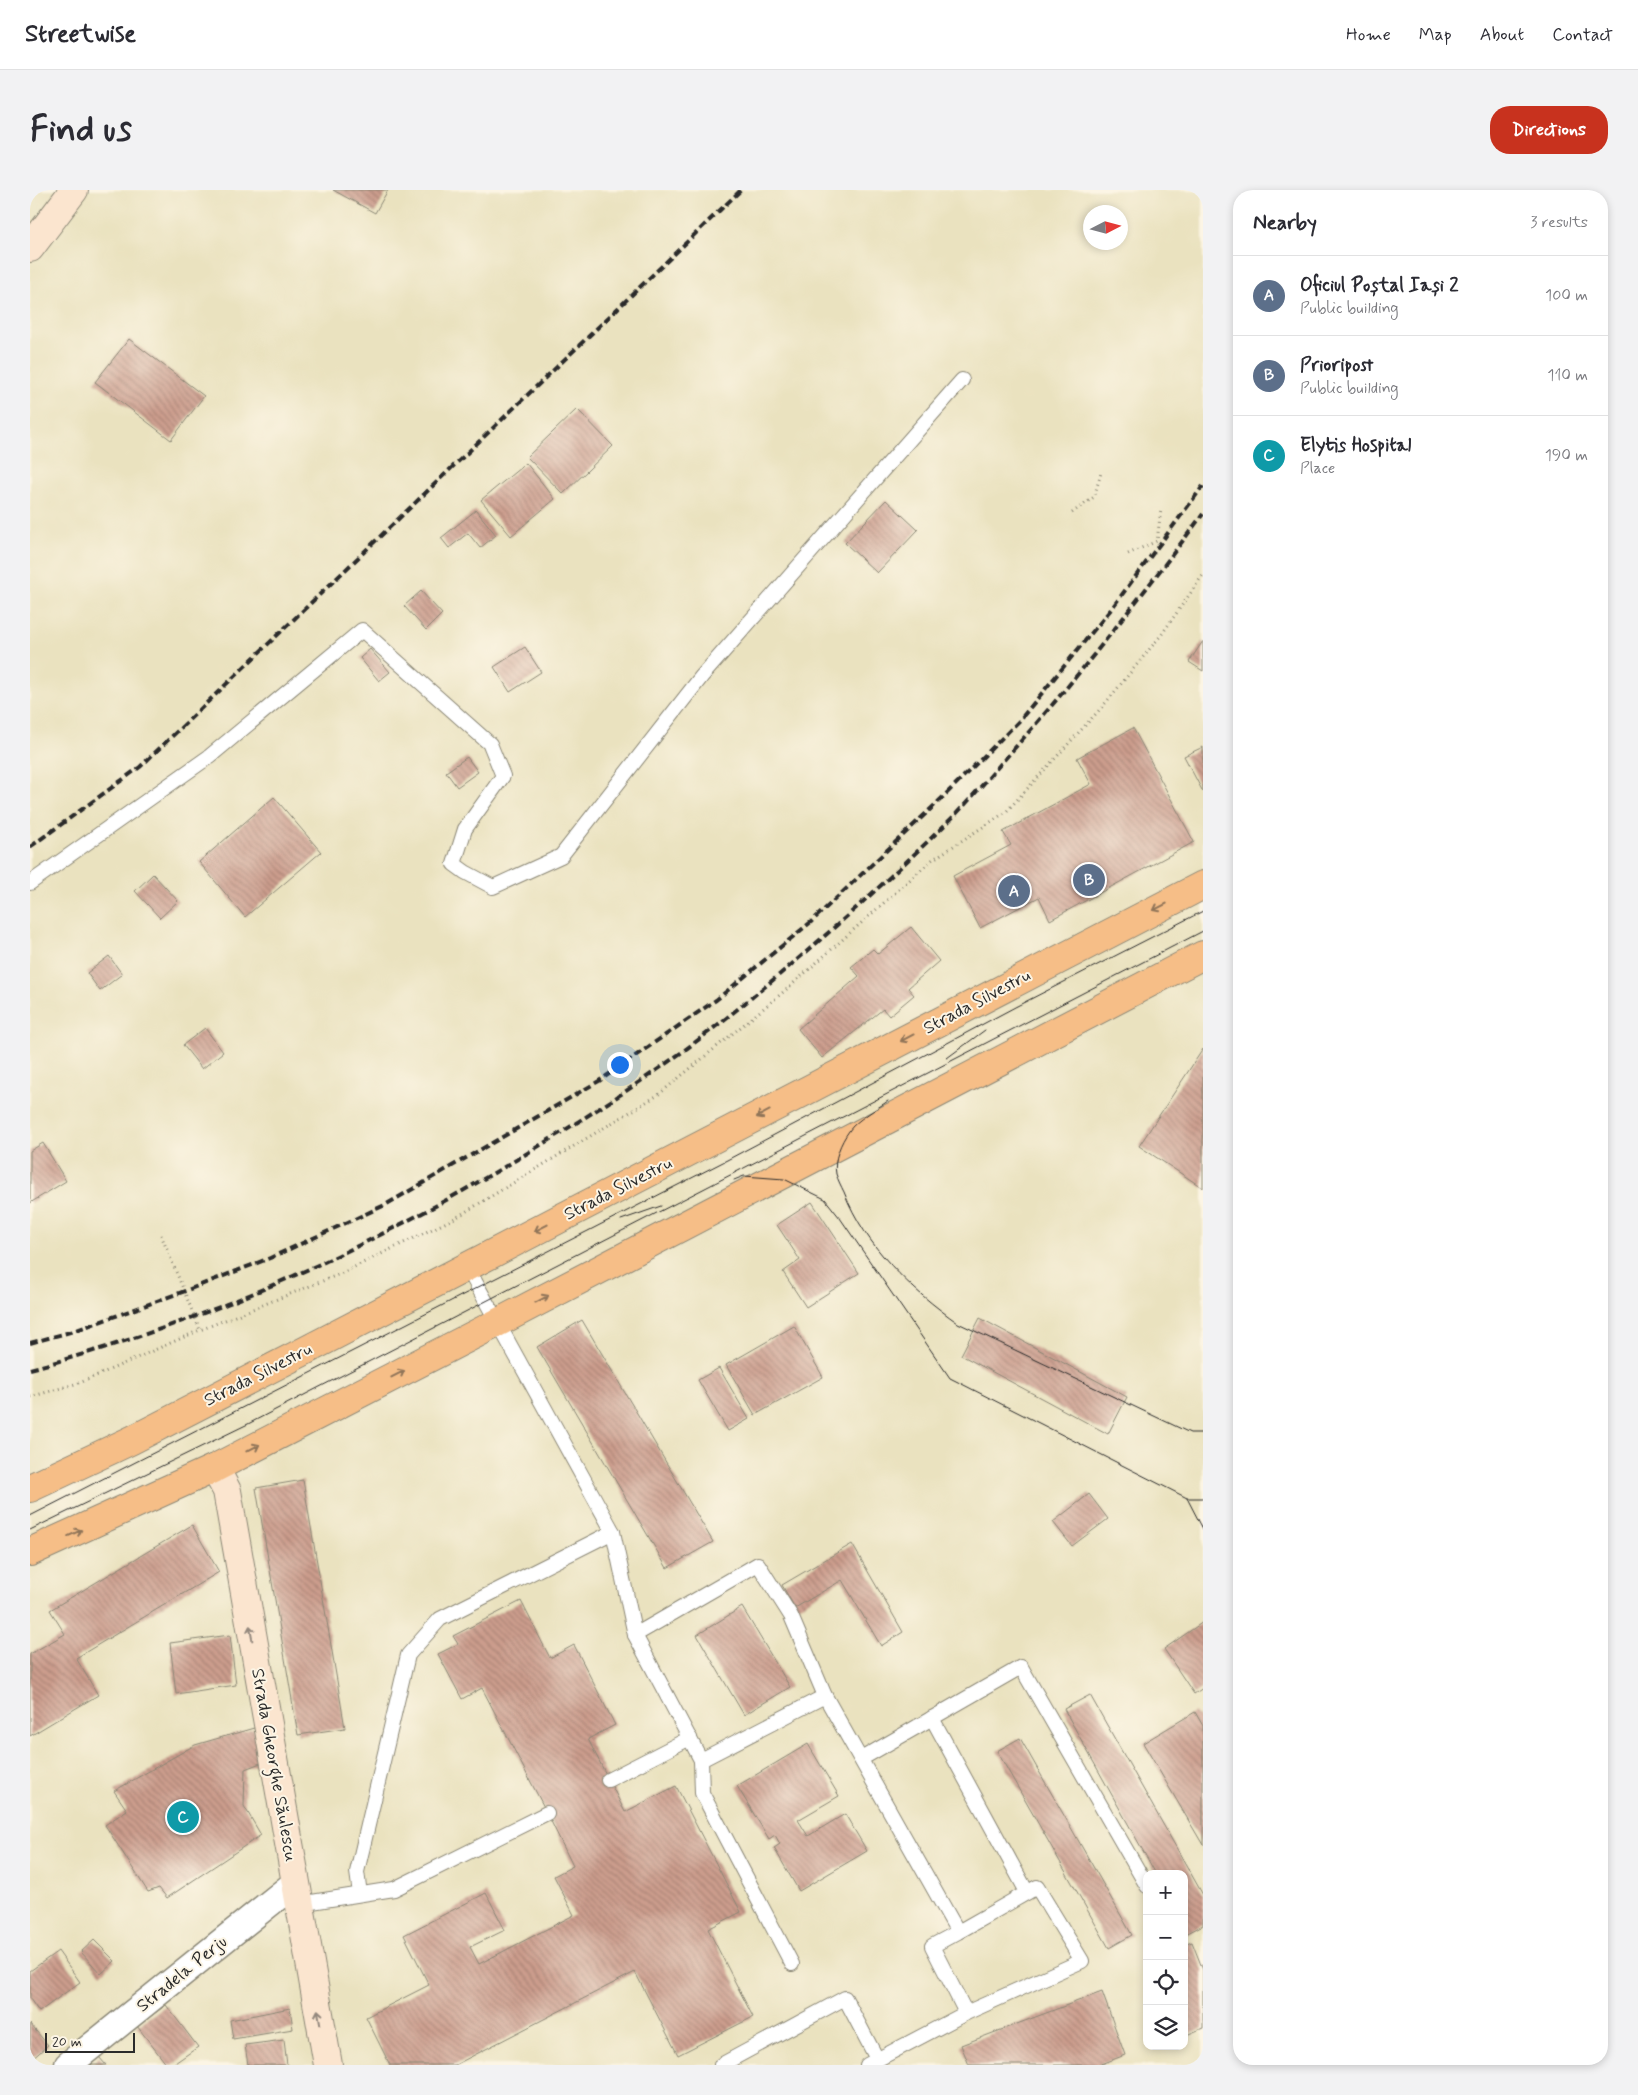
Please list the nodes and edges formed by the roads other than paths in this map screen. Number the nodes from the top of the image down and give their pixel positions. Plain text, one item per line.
1 (74, 190) edge
2 (30, 248) edge
3 (962, 380) dead end
4 (30, 882) edge
5 (1203, 885) edge
6 (1203, 955) edge
7 (467, 1267) junction
8 (497, 1323) junction
9 (214, 1468) junction
10 (30, 1488) edge
11 (613, 1532) junction
12 (30, 1552) edge
13 (635, 1635) junction
14 (825, 1696) junction
15 (932, 1718) junction
16 (690, 1738) junction
17 (861, 1759) junction
18 (701, 1760) junction
19 (608, 1780) dead end
20 (547, 1813) dead end
21 (1143, 1879) edge
22 (1027, 1892) junction
23 (297, 1894) junction
24 (360, 1894) junction
25 (958, 1932) junction
26 (792, 1964) dead end
27 (966, 2013) junction
28 (872, 2062) edge
29 (68, 2065) edge
30 (328, 2065) edge
31 (721, 2065) edge

1 - 2 street
3 - 4 lane
5 -> 7 main road, Strada Silvestru
8 -> 6 main road
7 - 8 lane
7 - 10 main road, Strada Silvestru
9 -> 8 main road
8 - 11 lane
12 -> 9 main road
23 -> 9 street, Strada Gheorghe Săulescu
11 - 13 lane
11 - 24 lane
13 - 14 lane
13 - 16 lane
14 - 17 lane
14 - 18 lane
15 - 17 lane
15 - 21 lane
15 - 22 lane
16 - 18 lane
16 - 19 lane
17 - 25 lane
18 - 26 lane
20 - 24 lane
22 - 25 lane
22 - 27 lane
23 - 24 lane
23 - 29 street, Stradela Perju
30 -> 23 street, Strada Gheorghe Săulescu
25 - 27 lane
27 - 28 lane
28 - 31 lane

